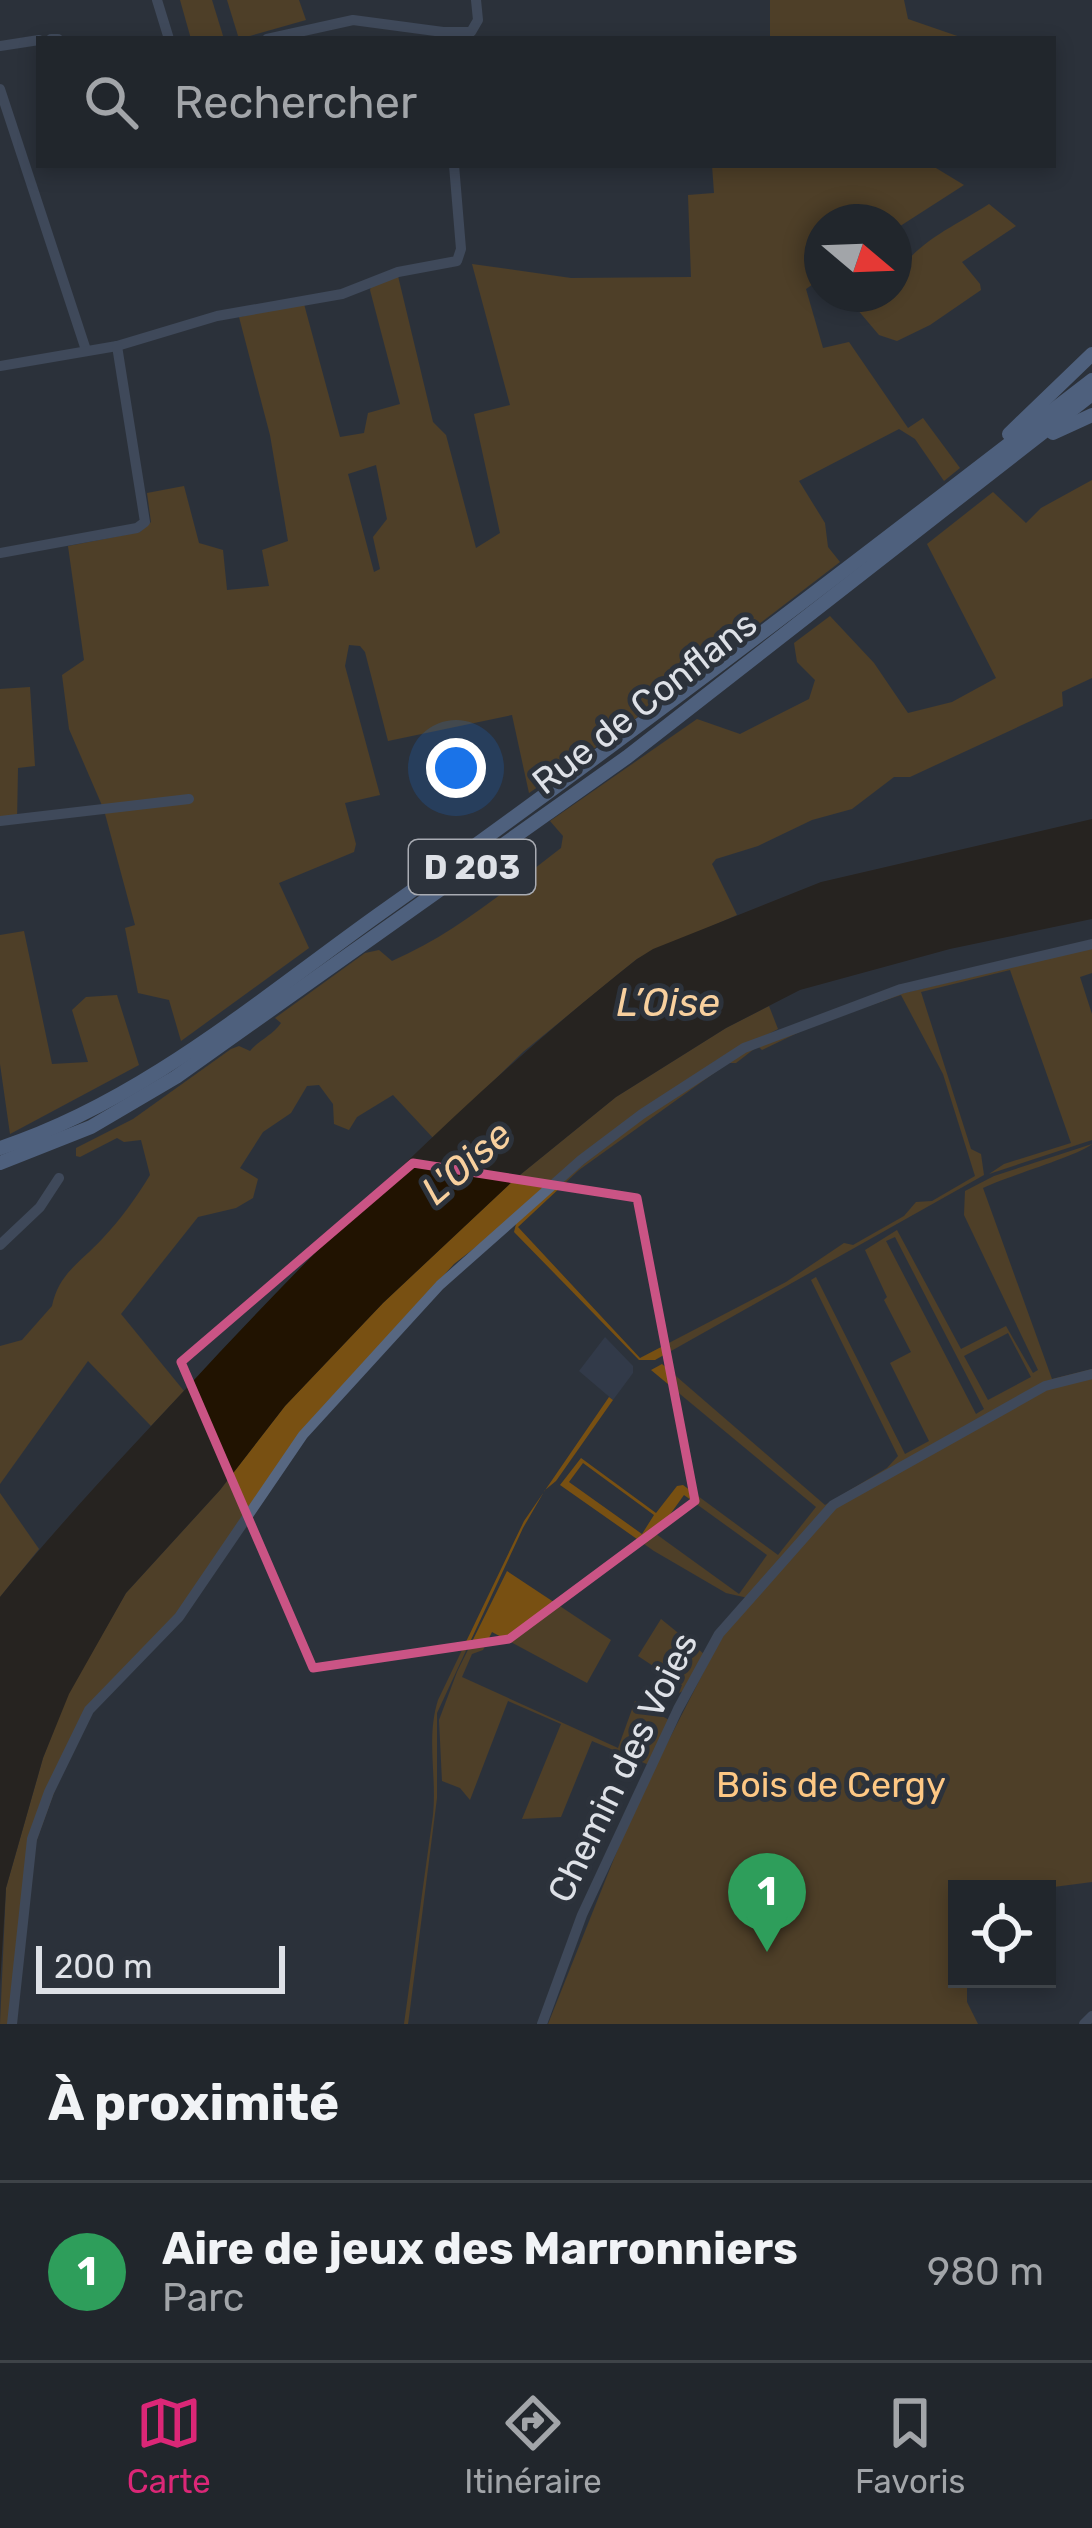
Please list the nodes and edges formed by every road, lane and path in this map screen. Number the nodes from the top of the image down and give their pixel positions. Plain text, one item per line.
1 (157, 0) edge
2 (476, 0) edge
3 (169, 36) edge
4 (280, 36) edge
5 (443, 36) edge
6 (36, 40) edge
7 (0, 46) edge
8 (0, 89) edge
9 (454, 168) edge
10 (117, 346) junction
11 (86, 350) junction
12 (1092, 354) edge
13 (0, 366) edge
14 (1092, 380) edge
15 (1092, 394) edge
16 (1092, 415) edge
17 (1007, 460) junction
18 (967, 476) junction
19 (0, 553) edge
20 (189, 799) dead end
21 (0, 821) edge
22 (1092, 944) edge
23 (0, 1148) edge
24 (0, 1163) edge
25 (59, 1178) dead end
26 (0, 1245) edge
27 (1092, 1374) edge
28 (1092, 2016) edge
29 (11, 2024) edge
30 (542, 2024) edge
31 (1084, 2024) edge

1 - 3 street
2 - 5 street
4 - 5 street
6 - 7 street
8 - 11 street
9 - 10 street
10 - 11 street
10 - 19 street
11 - 13 street
12 - 18 main road
14 - 18 main road, D 203
15 - 17 main road
16 - 17 main road, D 203
17 - 24 main road, Rue de Conflans / D 203
18 - 23 main road, Rue de Conflans / D 203
20 - 21 street
22 - 29 street
25 - 26 street
27 - 30 street, Chemin des Voies
28 - 31 street

